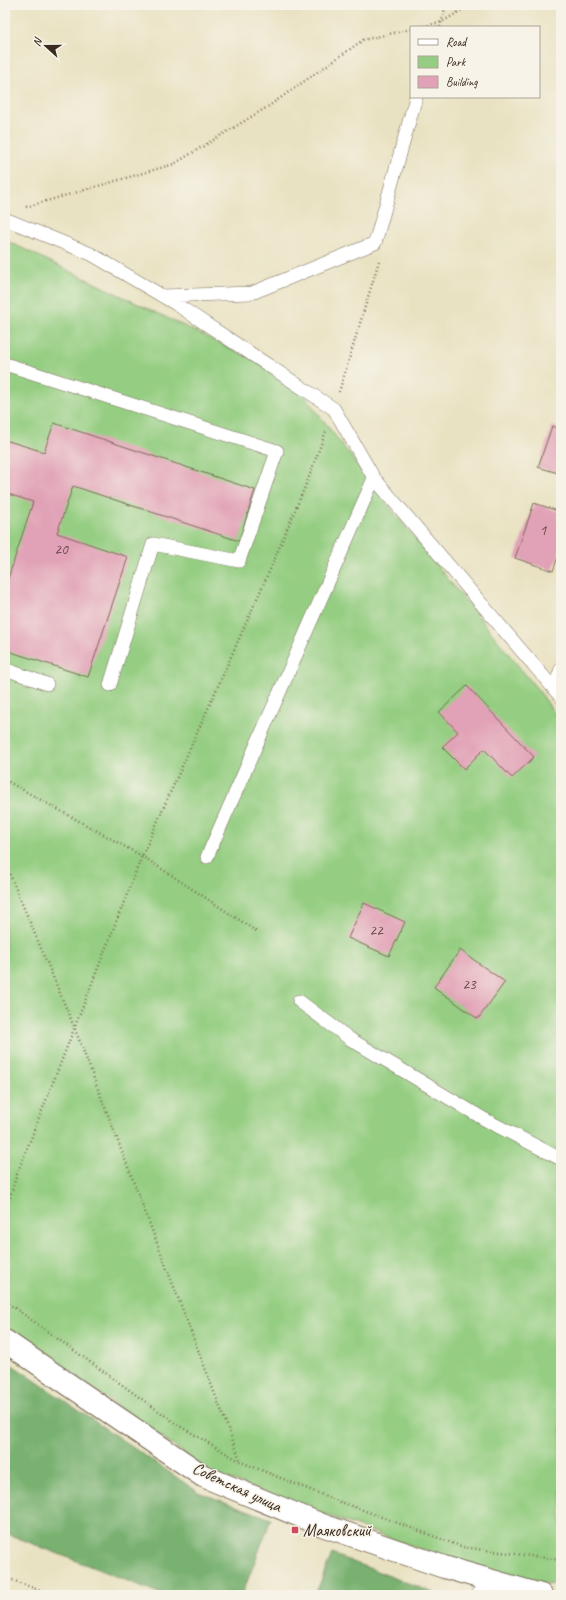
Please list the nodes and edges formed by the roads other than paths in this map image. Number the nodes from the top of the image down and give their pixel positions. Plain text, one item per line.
1 (416, 98) edge
2 (5, 219) edge
3 (162, 296) junction
4 (5, 364) edge
5 (374, 478) junction
6 (5, 669) edge
7 (561, 669) edge
8 (47, 684) dead end
9 (110, 685) dead end
10 (558, 693) edge
11 (207, 856) dead end
12 (299, 1001) dead end
13 (561, 1159) edge
14 (5, 1341) edge
15 (482, 1587) edge
16 (541, 1595) edge

1 - 3 lane
2 - 3 lane
3 - 5 lane
4 - 9 lane
5 - 10 lane
5 - 11 lane
6 - 8 lane
7 - 10 lane
12 - 13 lane
14 - 15 main road, Советская улица
15 - 16 main road, Советская улица

